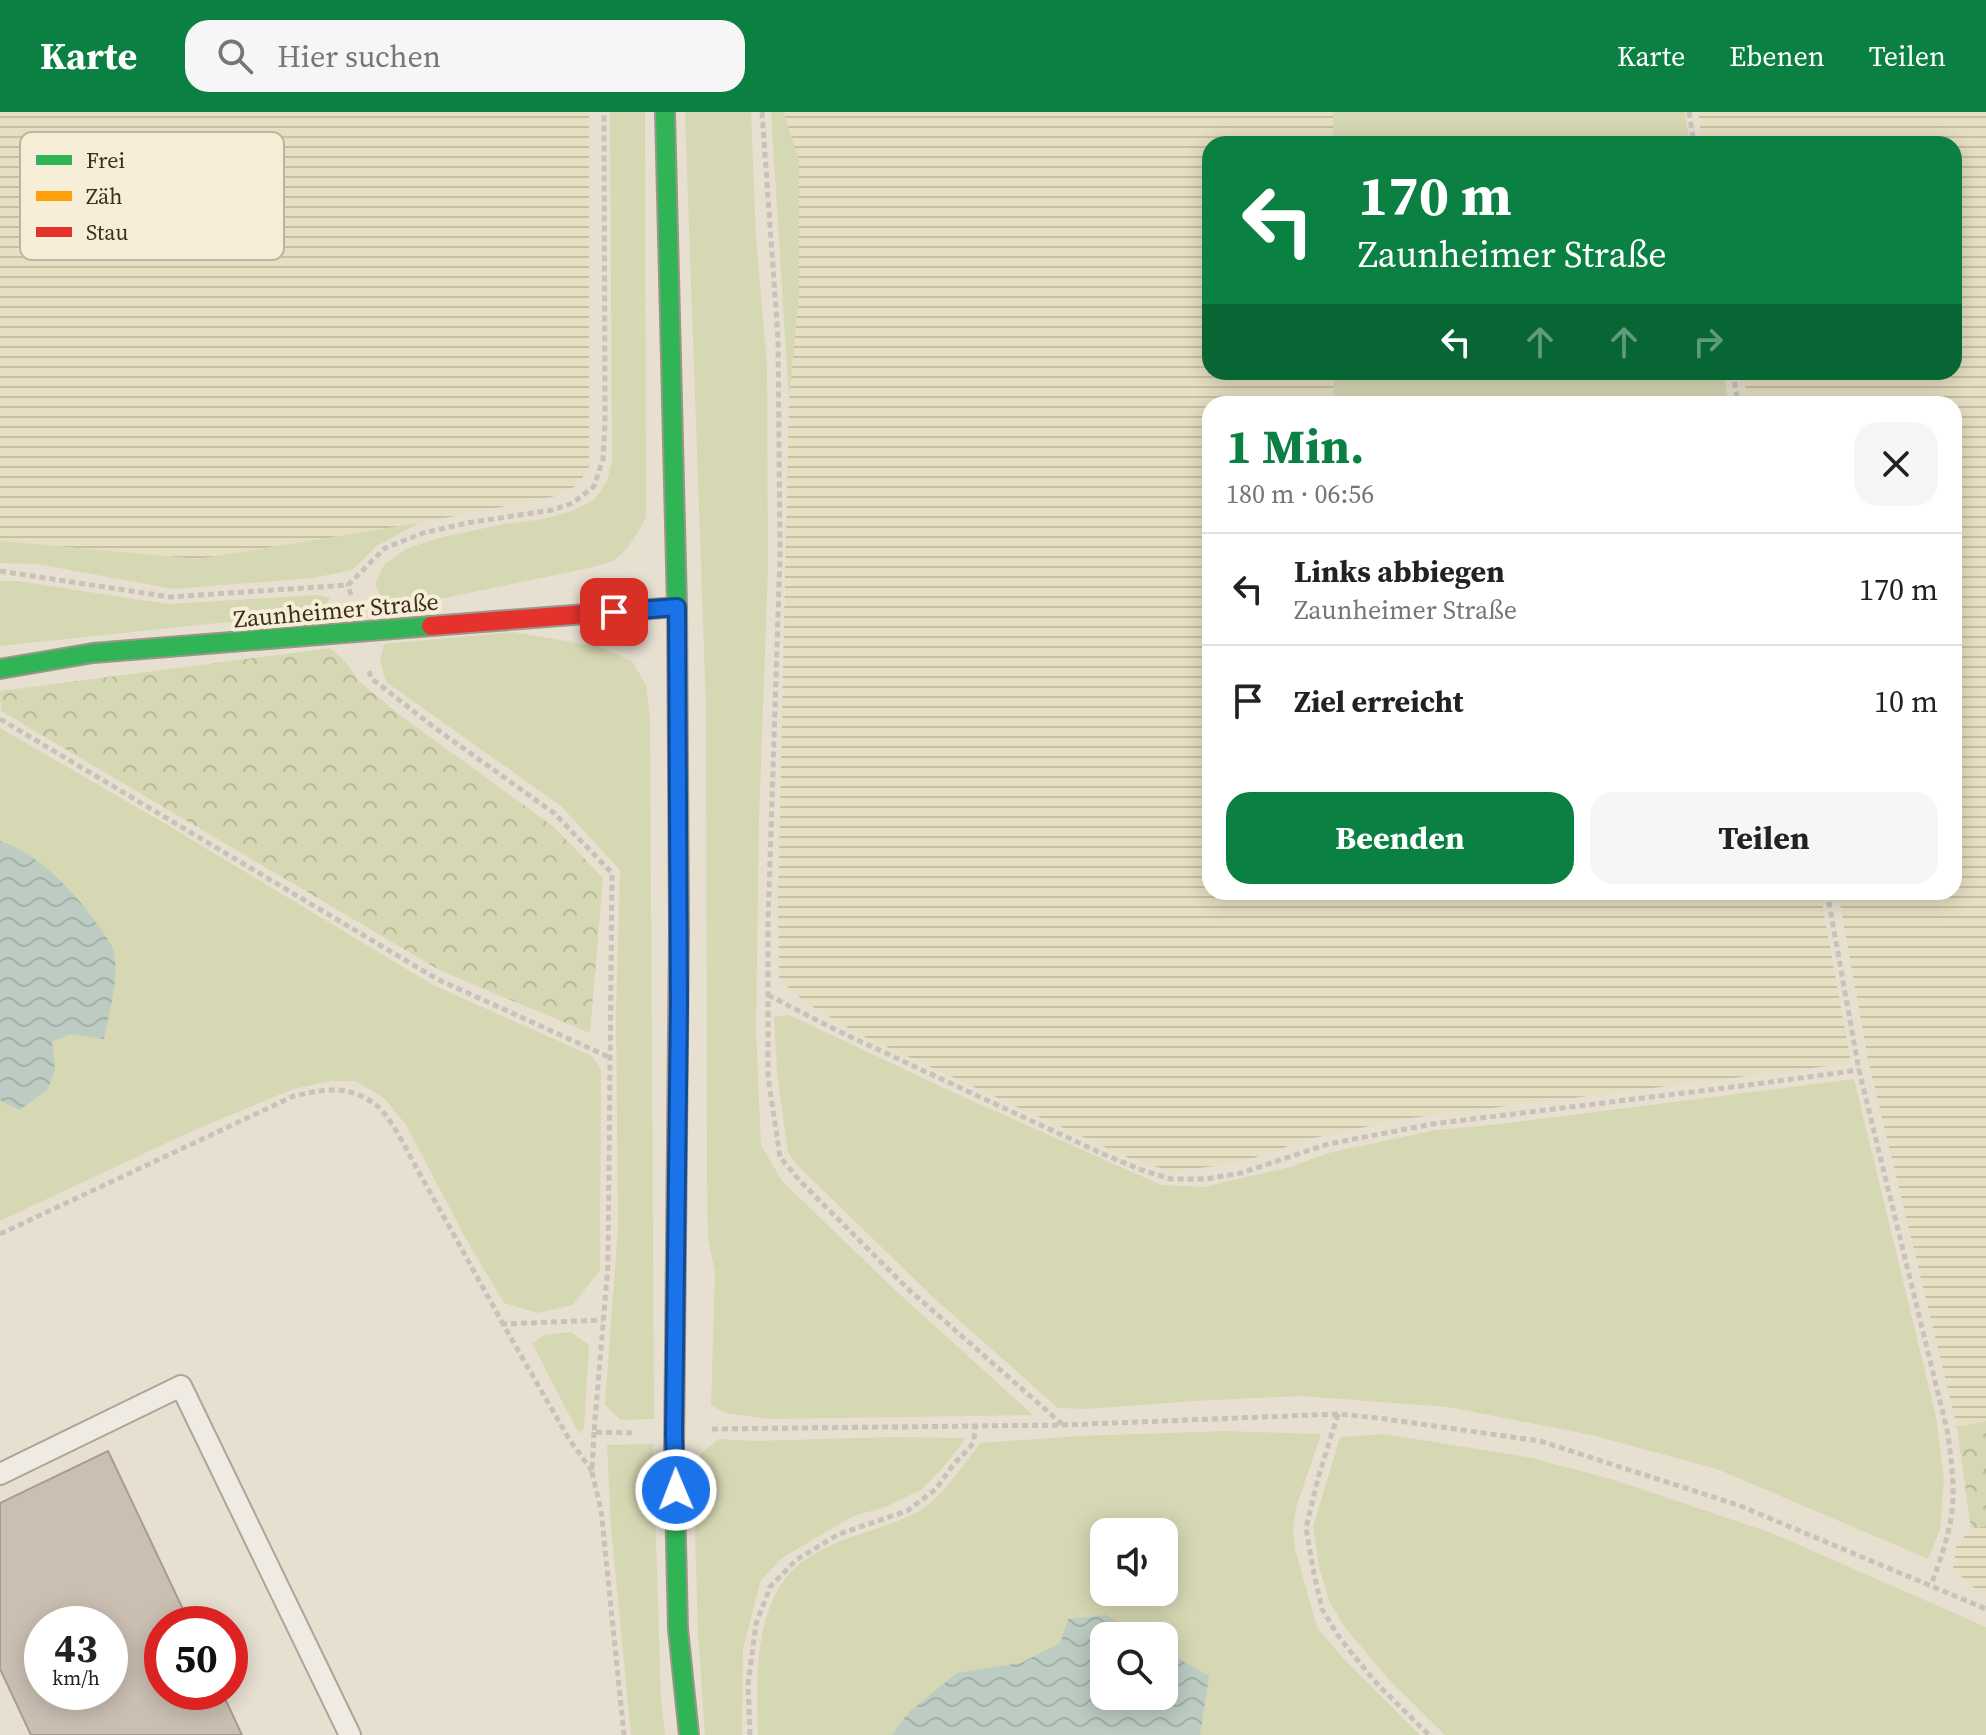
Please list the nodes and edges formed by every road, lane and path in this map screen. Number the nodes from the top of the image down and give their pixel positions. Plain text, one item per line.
1 (604, 112) edge
2 (665, 112) edge
3 (762, 112) edge
4 (1689, 112) edge
5 (1693, 136) edge
6 (0, 571) edge
7 (348, 585) junction
8 (677, 607) junction
9 (359, 632) junction
10 (0, 669) edge
11 (0, 719) edge
12 (1828, 900) edge
13 (768, 995) junction
14 (609, 1057) junction
15 (1859, 1070) junction
16 (0, 1234) edge
17 (603, 1320) junction
18 (503, 1324) junction
19 (1338, 1414) junction
20 (1063, 1425) junction
21 (975, 1427) junction
22 (594, 1432) junction
23 (674, 1435) junction
24 (592, 1472) junction
25 (0, 1474) edge
26 (1931, 1585) junction
27 (1986, 1609) edge
28 (350, 1735) edge
29 (624, 1735) edge
30 (689, 1735) edge
31 (750, 1735) edge
32 (1429, 1735) edge

1 - 7 path
2 - 8 main road
3 - 13 path
4 - 5 path
6 - 7 path
7 - 9 path
8 - 9 main road, Zaunheimer Straße
8 - 23 main road
9 - 10 main road, Zaunheimer Straße
9 - 14 path
11 - 14 path
12 - 15 path
13 - 15 path
13 - 20 path
14 - 17 path
15 - 26 path
16 - 18 path
17 - 18 path
17 - 22 path
18 - 24 path
19 - 20 path
19 - 26 path
19 - 32 path
20 - 21 path
21 - 23 path
21 - 31 path
22 - 23 path
22 - 24 path
23 - 30 main road
24 - 29 path
25 - 28 lane
26 - 27 path

